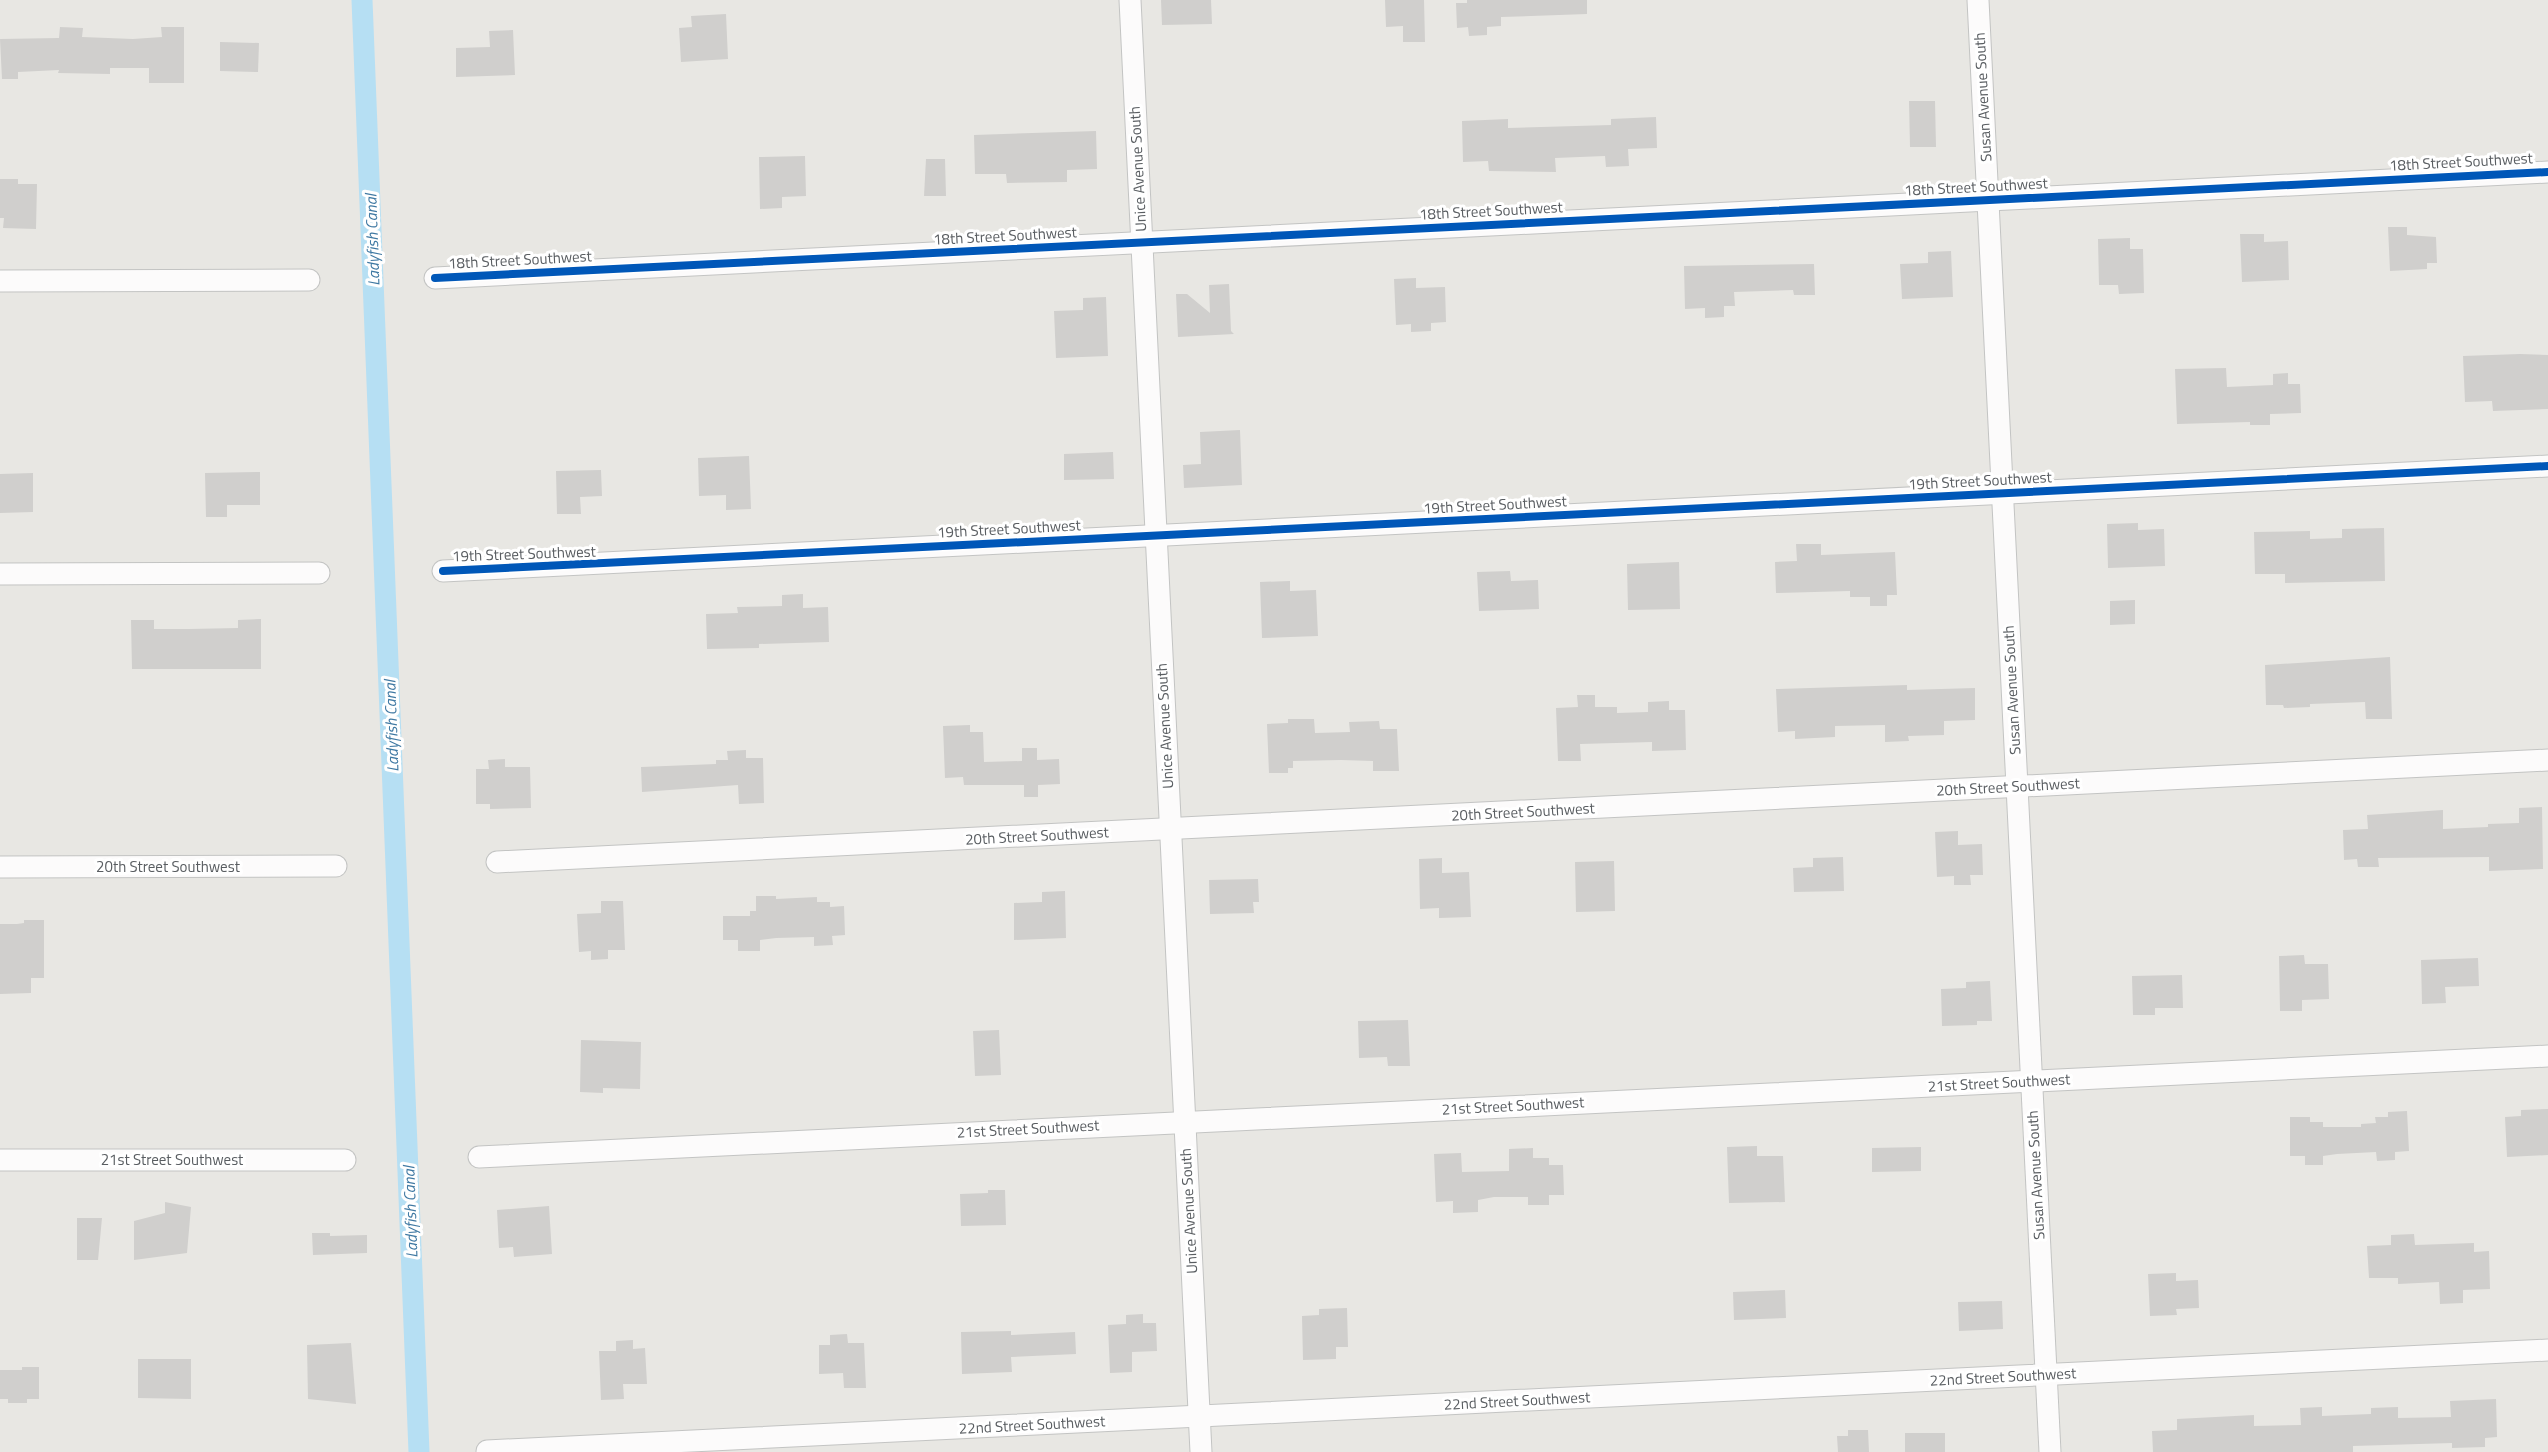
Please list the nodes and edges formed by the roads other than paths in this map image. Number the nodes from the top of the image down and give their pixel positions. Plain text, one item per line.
1 (1130, 0) edge
2 (1978, 0) edge
3 (2548, 172) edge
4 (1988, 200) junction
5 (1141, 242) junction
6 (435, 278) dead end
7 (309, 280) dead end
8 (0, 281) edge
9 (2548, 466) edge
10 (2002, 494) junction
11 (1155, 536) junction
12 (443, 571) dead end
13 (319, 573) dead end
14 (0, 574) edge
15 (2548, 760) edge
16 (2017, 788) junction
17 (1170, 830) junction
18 (497, 862) dead end
19 (336, 866) dead end
20 (0, 867) edge
21 (2548, 1056) edge
22 (2031, 1081) junction
23 (1185, 1122) junction
24 (479, 1158) dead end
25 (0, 1160) edge
26 (345, 1160) dead end
27 (2548, 1350) edge
28 (2046, 1375) junction
29 (1200, 1417) junction
30 (486, 1451) edge
31 (1201, 1452) edge
32 (2050, 1452) edge

1 - 5 street, Unice Avenue South
2 - 4 street, Susan Avenue South
3 - 4 street, 18th Street Southwest
4 - 5 street, 18th Street Southwest
4 - 10 street, Susan Avenue South
5 - 6 street, 18th Street Southwest
5 - 11 street, Unice Avenue South
7 - 8 street
9 - 10 street, 19th Street Southwest
10 - 11 street, 19th Street Southwest
10 - 16 street, Susan Avenue South
11 - 12 street, 19th Street Southwest
11 - 17 street, Unice Avenue South
13 - 14 street
15 - 16 street, 20th Street Southwest
16 - 17 street, 20th Street Southwest
16 - 22 street, Susan Avenue South
17 - 18 street, 20th Street Southwest
17 - 23 street, Unice Avenue South
19 - 20 street, 20th Street Southwest
21 - 22 street, 21st Street Southwest
22 - 23 street, 21st Street Southwest
22 - 28 street, Susan Avenue South
23 - 24 street, 21st Street Southwest
23 - 29 street, Unice Avenue South
25 - 26 street, 21st Street Southwest
27 - 28 street, 22nd Street Southwest
28 - 29 street, 22nd Street Southwest
28 - 32 street, Susan Avenue South
29 - 30 street, 22nd Street Southwest
29 - 31 street, Unice Avenue South

